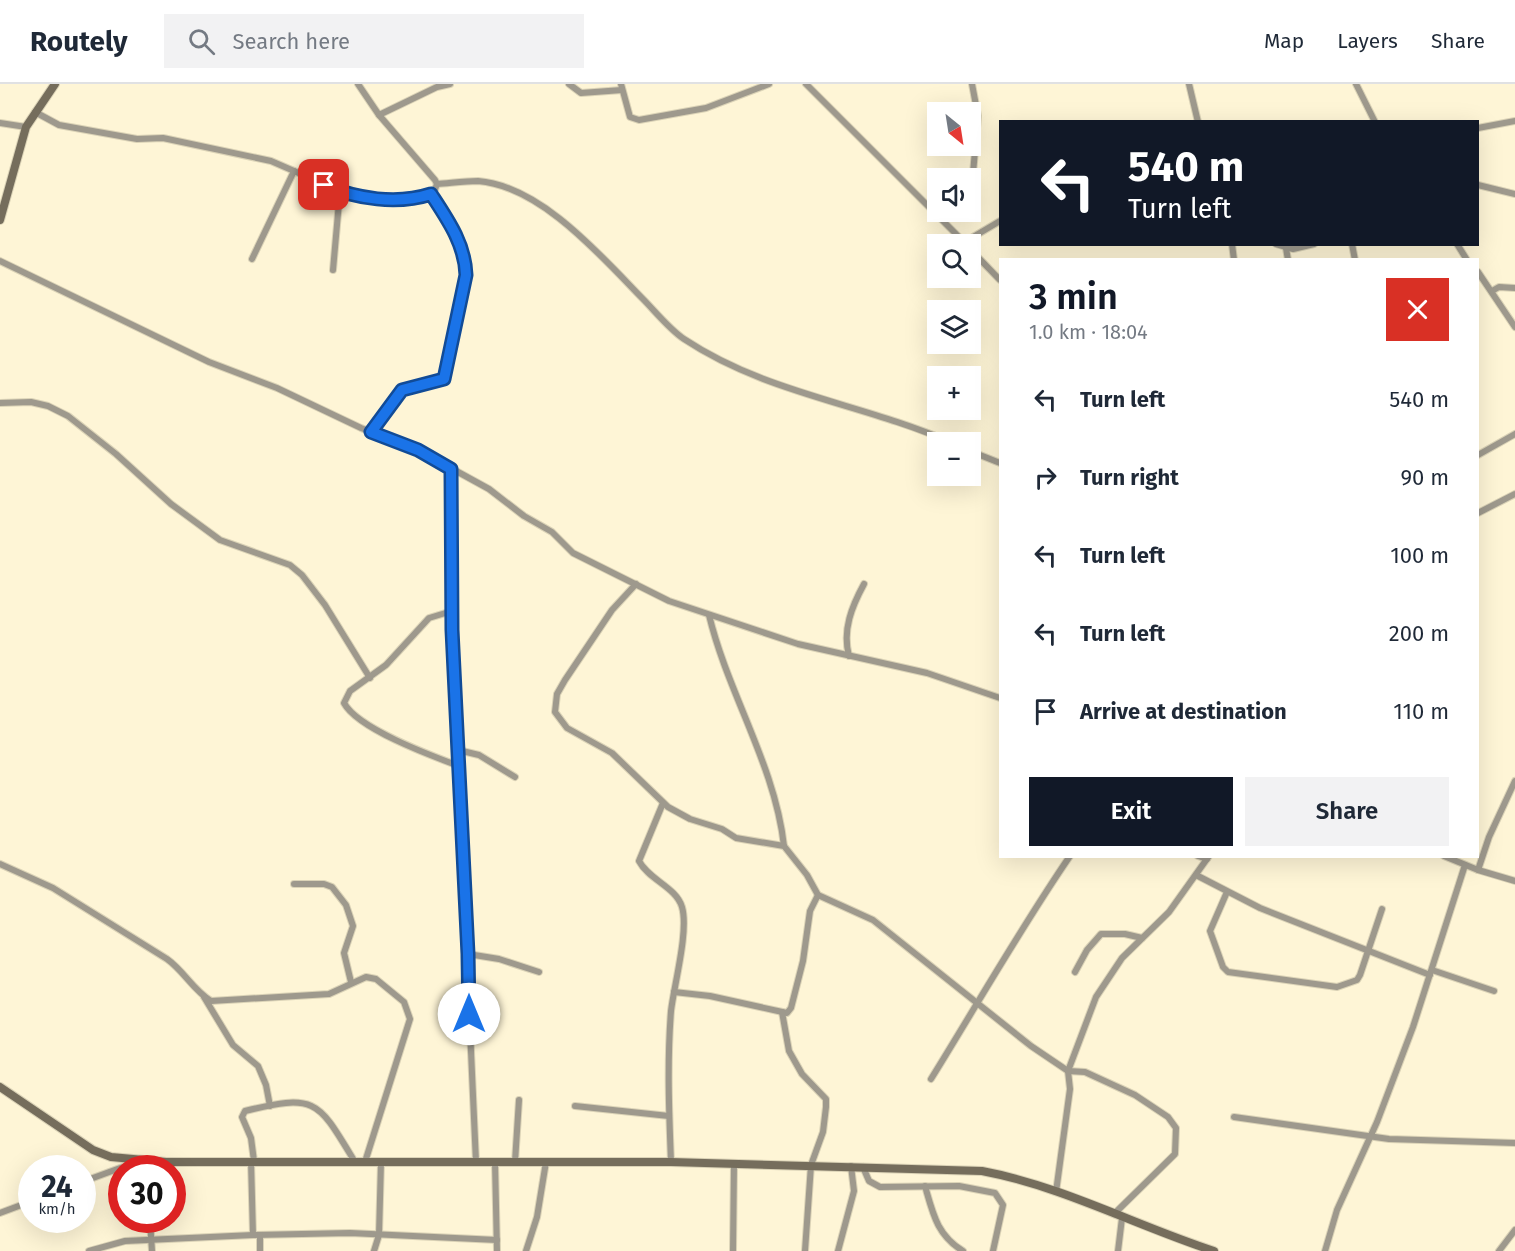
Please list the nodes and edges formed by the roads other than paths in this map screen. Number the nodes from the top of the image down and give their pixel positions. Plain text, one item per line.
1 (55, 84) edge
2 (358, 84) edge
3 (450, 84) edge
4 (569, 84) edge
5 (769, 84) edge
6 (806, 84) edge
7 (972, 84) edge
8 (1189, 84) edge
9 (1356, 84) edge
10 (621, 87) edge
11 (36, 112) junction
12 (379, 115) junction
13 (1198, 120) edge
14 (1374, 120) edge
15 (1515, 121) edge
16 (0, 123) edge
17 (26, 127) junction
18 (1479, 128) edge
19 (973, 168) edge
20 (294, 171) junction
21 (437, 184) junction
22 (1479, 185) edge
23 (340, 191) junction
24 (431, 194) junction
25 (1515, 194) edge
26 (0, 220) edge
27 (999, 222) edge
28 (956, 234) edge
29 (979, 234) edge
30 (1281, 246) edge
31 (1306, 246) edge
32 (1286, 248) junction
33 (1288, 258) edge
34 (252, 259) dead end
35 (981, 260) edge
36 (0, 261) edge
37 (333, 270) dead end
38 (1479, 273) edge
39 (999, 279) edge
40 (1515, 288) edge
41 (1492, 291) junction
42 (1515, 327) edge
43 (0, 403) edge
44 (371, 432) junction
45 (927, 433) edge
46 (1515, 434) edge
47 (1479, 454) edge
48 (981, 455) edge
49 (999, 463) edge
50 (451, 469) junction
51 (1515, 494) edge
52 (1479, 512) edge
53 (636, 584) junction
54 (864, 584) dead end
55 (452, 611) junction
56 (709, 615) junction
57 (849, 656) junction
58 (370, 678) junction
59 (999, 698) edge
60 (458, 750) junction
61 (459, 766) junction
62 (515, 777) dead end
63 (1515, 781) edge
64 (663, 803) junction
65 (784, 846) junction
66 (1069, 858) edge
67 (1208, 858) edge
68 (1448, 858) edge
69 (0, 864) edge
70 (1465, 866) junction
71 (1478, 870) junction
72 (1196, 875) junction
73 (1515, 880) edge
74 (294, 884) dead end
75 (1227, 892) junction
76 (818, 896) junction
77 (1382, 909) dead end
78 (1142, 938) junction
79 (1369, 952) junction
80 (468, 954) junction
81 (539, 972) dead end
82 (1075, 972) dead end
83 (1431, 972) junction
84 (351, 982) junction
85 (1494, 991) dead end
86 (674, 992) junction
87 (204, 996) junction
88 (979, 1004) junction
89 (782, 1012) junction
90 (1068, 1071) junction
91 (931, 1079) dead end
92 (0, 1087) edge
93 (519, 1100) dead end
94 (270, 1106) junction
95 (575, 1106) dead end
96 (669, 1116) junction
97 (1234, 1117) dead end
98 (1370, 1137) junction
99 (1515, 1143) edge
100 (108, 1155) edge
101 (252, 1161) junction
102 (186, 1162) edge
103 (355, 1162) junction
104 (365, 1162) junction
105 (381, 1162) junction
106 (476, 1162) junction
107 (495, 1162) junction
108 (515, 1162) junction
109 (546, 1162) junction
110 (670, 1162) junction
111 (734, 1164) junction
112 (811, 1165) junction
113 (850, 1166) junction
114 (862, 1166) junction
115 (925, 1186) junction
116 (1056, 1192) junction
117 (18, 1206) edge
118 (0, 1213) edge
119 (1118, 1216) junction
120 (1515, 1230) edge
121 (152, 1233) edge
122 (379, 1234) junction
123 (257, 1235) junction
124 (153, 1239) junction
125 (497, 1240) junction
126 (89, 1251) edge
127 (152, 1251) edge
128 (260, 1251) edge
129 (374, 1251) edge
130 (497, 1251) edge
131 (526, 1251) edge
132 (733, 1251) edge
133 (805, 1251) edge
134 (838, 1251) edge
135 (963, 1251) edge
136 (993, 1251) edge
137 (1118, 1251) edge
138 (1214, 1251) edge
139 (1325, 1251) edge
140 (1499, 1251) edge

1 - 11 main road
2 - 12 street
3 - 12 street
4 - 10 street
5 - 10 street
6 - 28 street
7 - 19 street
8 - 13 street
9 - 14 street
11 - 17 main road
11 - 20 street
12 - 21 street
15 - 18 street
16 - 17 street
17 - 26 main road
20 - 23 street
20 - 34 street
21 - 24 street
21 - 45 street
22 - 25 street
23 - 24 street
23 - 37 street
24 - 44 street
27 - 29 street
30 - 32 street
31 - 32 street
32 - 33 street
35 - 39 street
36 - 44 street
38 - 41 street
40 - 41 street
41 - 42 street
43 - 58 street
44 - 50 street
46 - 47 street
48 - 49 street
50 - 53 street
50 - 55 street
51 - 52 street
53 - 56 street
53 - 64 street
54 - 57 street
55 - 58 street
55 - 60 street
56 - 57 street
56 - 65 street
57 - 59 street
58 - 61 street
60 - 61 street
60 - 62 street
61 - 80 street
63 - 71 street
64 - 65 street
64 - 86 street
65 - 76 street
66 - 88 street
67 - 72 street
68 - 70 street
69 - 87 street
70 - 71 street
70 - 83 street
71 - 73 street
72 - 75 street
72 - 78 street
74 - 84 street
75 - 79 street
75 - 79 street
76 - 88 street
76 - 89 street
77 - 79 street
78 - 82 street
78 - 90 street
79 - 83 street
80 - 81 street
80 - 106 street
83 - 85 street
83 - 98 street
84 - 87 street
84 - 104 street
86 - 89 street
86 - 96 street
87 - 94 street
88 - 90 street
88 - 91 street
89 - 112 street
90 - 116 street
90 - 119 street
92 - 100 main road
93 - 108 street
94 - 101 street
94 - 103 street
95 - 96 street
96 - 110 street
97 - 98 street
98 - 99 street
98 - 139 street
101 - 102 main road
101 - 103 main road
101 - 123 street
103 - 104 main road
104 - 105 main road
105 - 106 main road
105 - 122 street
106 - 107 main road
107 - 108 main road
107 - 125 street
108 - 109 main road
109 - 110 main road
109 - 131 street
110 - 111 main road
111 - 112 main road
111 - 132 street
112 - 113 main road
112 - 133 street
113 - 114 main road
113 - 134 street
114 - 115 street
114 - 116 main road
115 - 135 street
115 - 136 street
116 - 119 main road
117 - 118 street
119 - 137 street
119 - 138 main road
120 - 140 street
121 - 124 street
122 - 123 street
122 - 125 street
122 - 129 street
123 - 124 street
123 - 128 street
124 - 126 street
124 - 127 street
125 - 130 street

